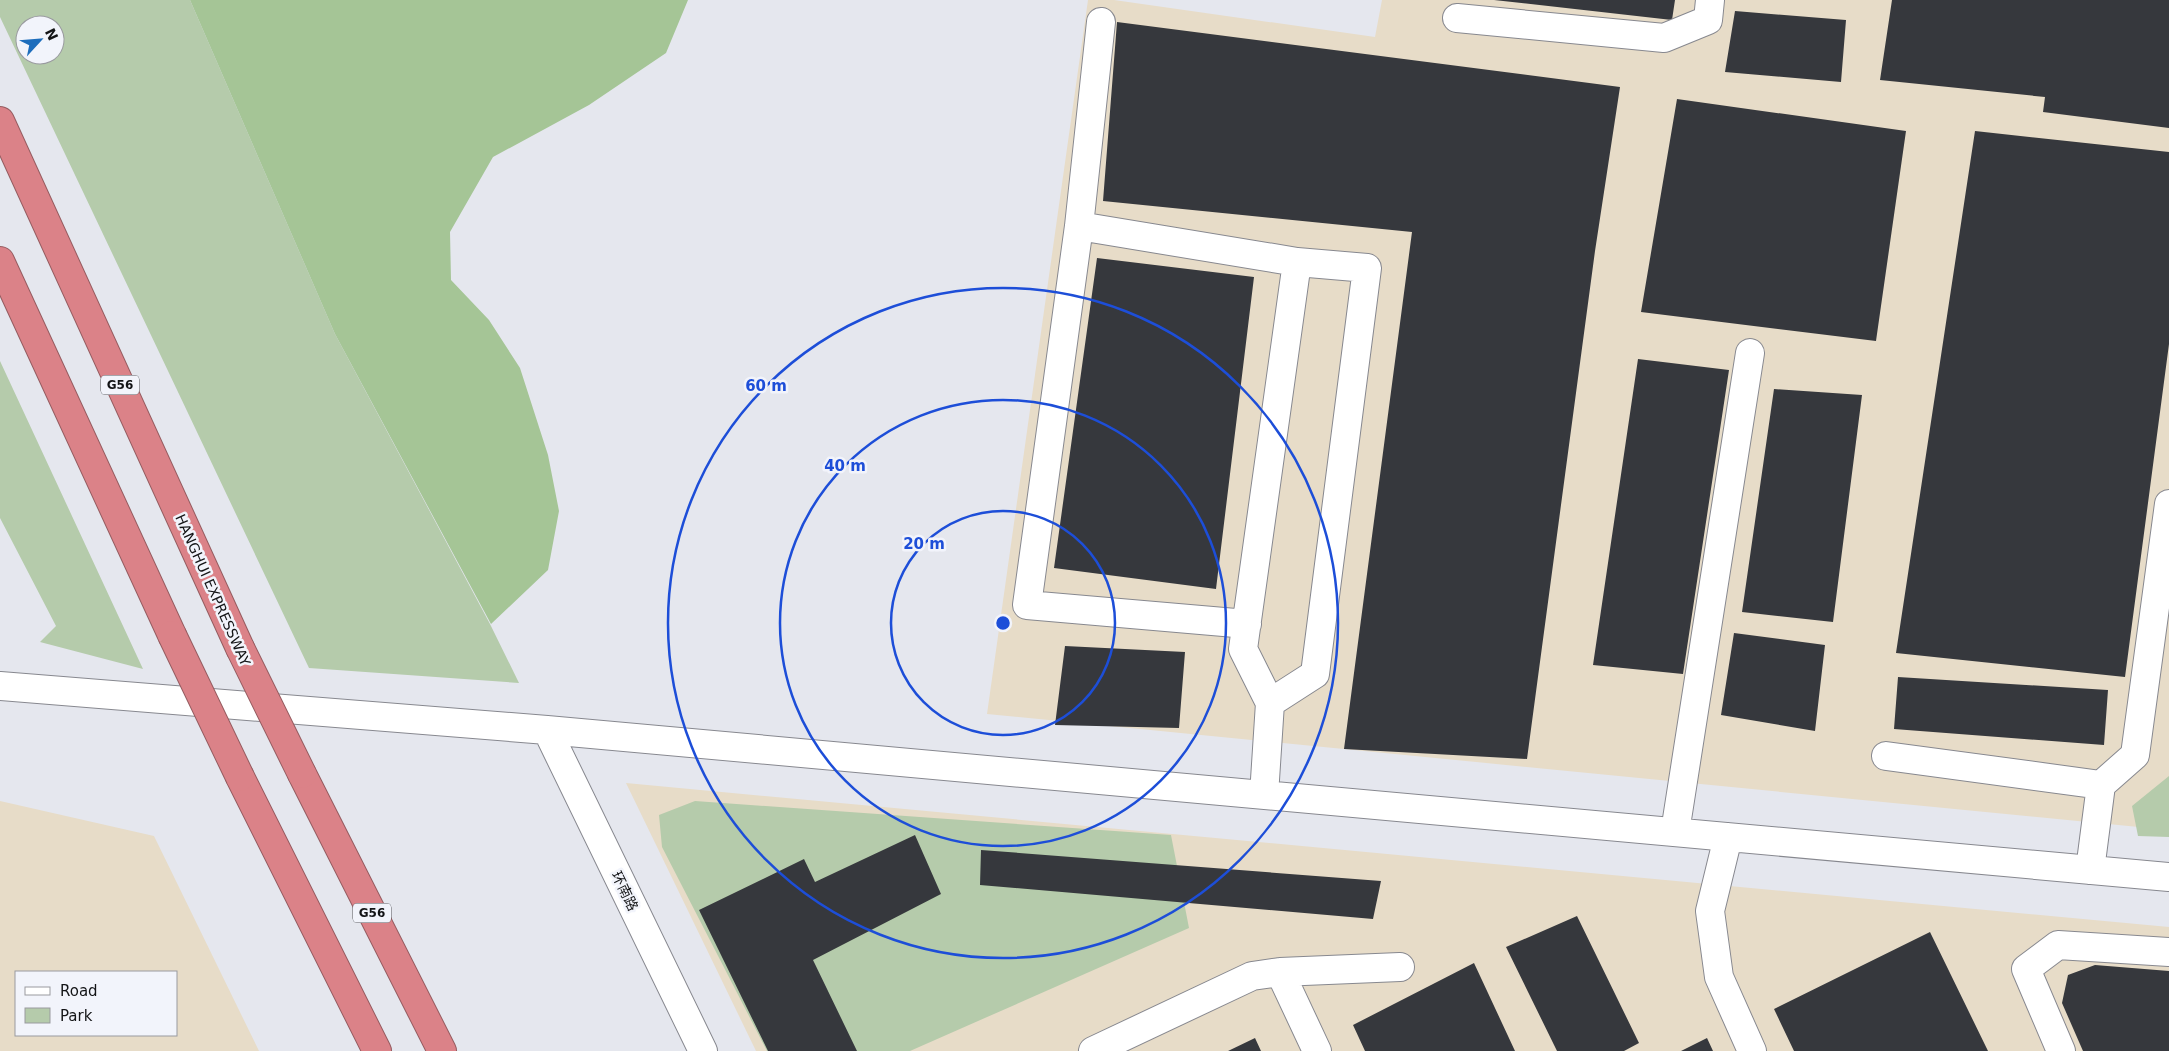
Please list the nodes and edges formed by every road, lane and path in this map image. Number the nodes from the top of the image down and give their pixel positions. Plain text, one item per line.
1 (1710, 0) edge
2 (1457, 18) dead end
3 (1101, 22) dead end
4 (0, 121) edge
5 (1079, 226) junction
6 (0, 261) edge
7 (1297, 262) junction
8 (1750, 353) dead end
9 (2169, 504) edge
10 (1247, 624) junction
11 (0, 686) edge
12 (1270, 703) junction
13 (547, 730) junction
14 (1886, 756) dead end
15 (2101, 785) junction
16 (1264, 795) junction
17 (1675, 832) junction
18 (1728, 837) junction
19 (2090, 870) junction
20 (2169, 877) edge
21 (2169, 952) edge
22 (1400, 967) dead end
23 (1280, 972) junction
24 (377, 1051) edge
25 (442, 1051) edge
26 (703, 1051) edge
27 (1092, 1051) edge
28 (1317, 1051) edge
29 (1752, 1051) edge
30 (2062, 1051) edge

1 - 2 street
3 - 5 street
4 - 25 highway, HANGHUI EXPRESSWAY / G56, bridge
5 - 7 street
5 - 10 street
6 - 24 highway, bridge
7 - 10 street
7 - 12 street
8 - 17 street
9 - 15 street
10 - 12 street
11 - 13 street
12 - 16 street
13 - 16 street
13 - 26 street, 环南路
14 - 15 street
15 - 19 street
16 - 17 street
17 - 18 street
18 - 19 street
18 - 29 street
19 - 20 street
21 - 30 street
22 - 23 street
23 - 27 street
23 - 28 street

